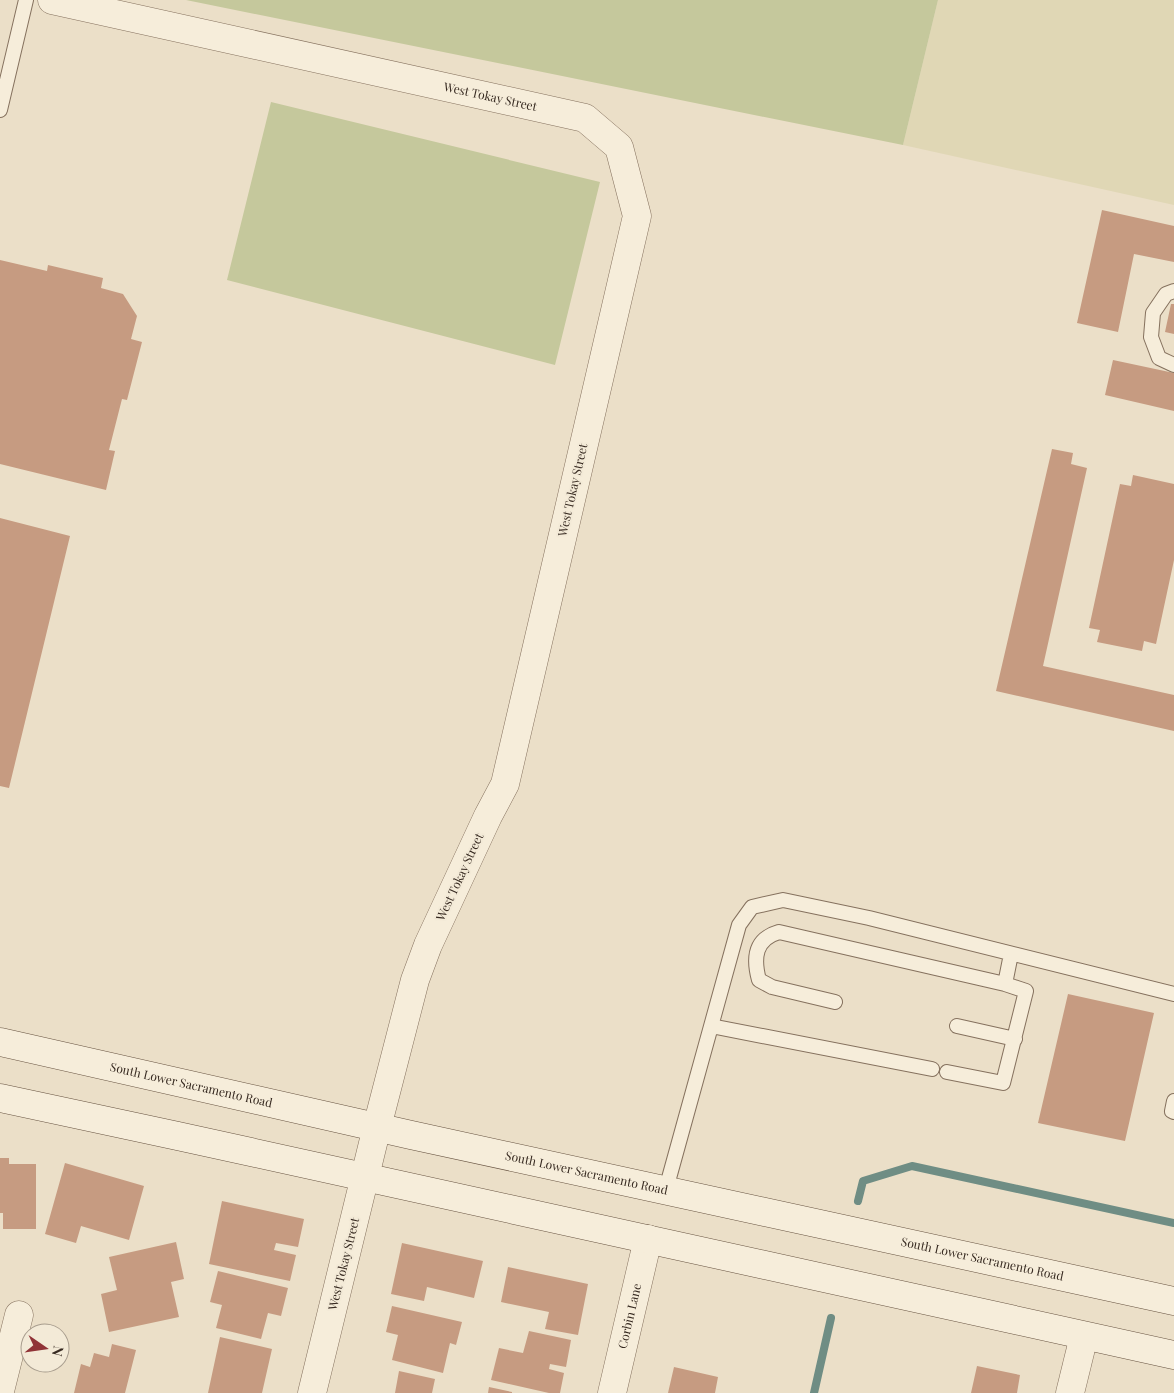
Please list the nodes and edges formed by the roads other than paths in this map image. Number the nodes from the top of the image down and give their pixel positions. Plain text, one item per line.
1 (26, 0) edge
2 (52, 0) edge
3 (0, 110) edge
4 (1174, 291) edge
5 (1174, 365) edge
6 (1011, 954) junction
7 (1005, 984) junction
8 (1174, 994) edge
9 (836, 1002) dead end
10 (711, 1026) junction
11 (957, 1026) dead end
12 (1015, 1039) junction
13 (0, 1042) edge
14 (932, 1070) dead end
15 (947, 1072) dead end
16 (0, 1098) edge
17 (1174, 1101) edge
18 (1174, 1112) edge
19 (377, 1127) junction
20 (366, 1175) junction
21 (666, 1189) junction
22 (648, 1239) junction
23 (1174, 1301) edge
24 (19, 1315) dead end
25 (1084, 1336) junction
26 (1167, 1349) edge
27 (0, 1391) edge
28 (312, 1393) edge
29 (612, 1393) edge
30 (1070, 1393) edge

1 - 3 lane
2 - 19 main road, West Tokay Street
4 - 5 lane
6 - 7 lane
6 - 8 lane
6 - 10 lane
7 - 9 lane
7 - 12 lane
10 - 14 lane
10 - 21 lane
11 - 12 lane
12 - 15 lane
13 - 19 main road, South Lower Sacramento Road
16 - 20 main road
17 - 18 lane
19 - 20 main road, West Tokay Street
19 - 21 main road, South Lower Sacramento Road
20 - 22 main road
20 - 28 main road, West Tokay Street
21 - 23 main road, South Lower Sacramento Road
22 - 25 main road
22 - 29 main road, Corbin Lane
24 - 27 main road
25 - 26 main road
25 - 30 main road

